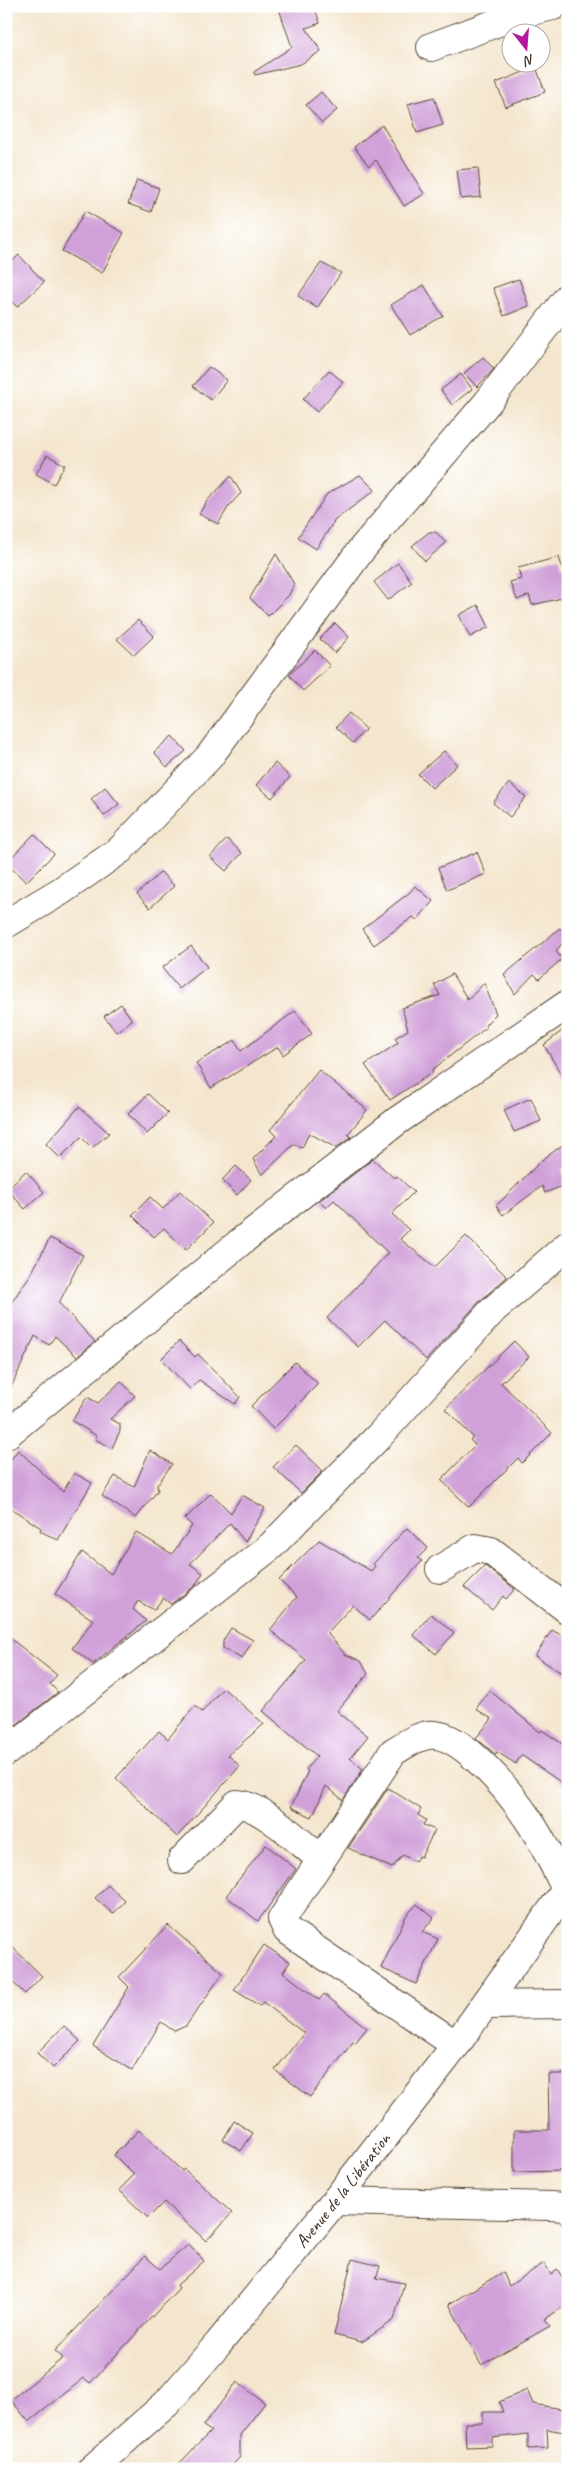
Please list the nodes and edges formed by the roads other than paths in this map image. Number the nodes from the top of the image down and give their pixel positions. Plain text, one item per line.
1 (553, 6) edge
2 (431, 47) dead end
3 (568, 297) edge
4 (6, 924) edge
5 (568, 1004) edge
6 (568, 1246) edge
7 (6, 1435) edge
8 (440, 1569) dead end
9 (568, 1610) edge
10 (6, 1752) edge
11 (322, 1859) junction
12 (182, 1860) dead end
13 (567, 1888) edge
14 (568, 2004) edge
15 (485, 2005) junction
16 (456, 2045) junction
17 (335, 2201) junction
18 (568, 2210) edge
19 (92, 2469) edge

1 - 2 main road
3 - 4 main road
5 - 7 main road
6 - 10 main road
8 - 9 main road
11 - 12 main road
11 - 13 main road
11 - 16 main road
13 - 15 main road, Avenue de la Libération
14 - 15 main road
15 - 16 main road, Avenue de la Libération
16 - 17 main road, Avenue de la Libération
17 - 18 main road
17 - 19 main road, Avenue de la Libération

